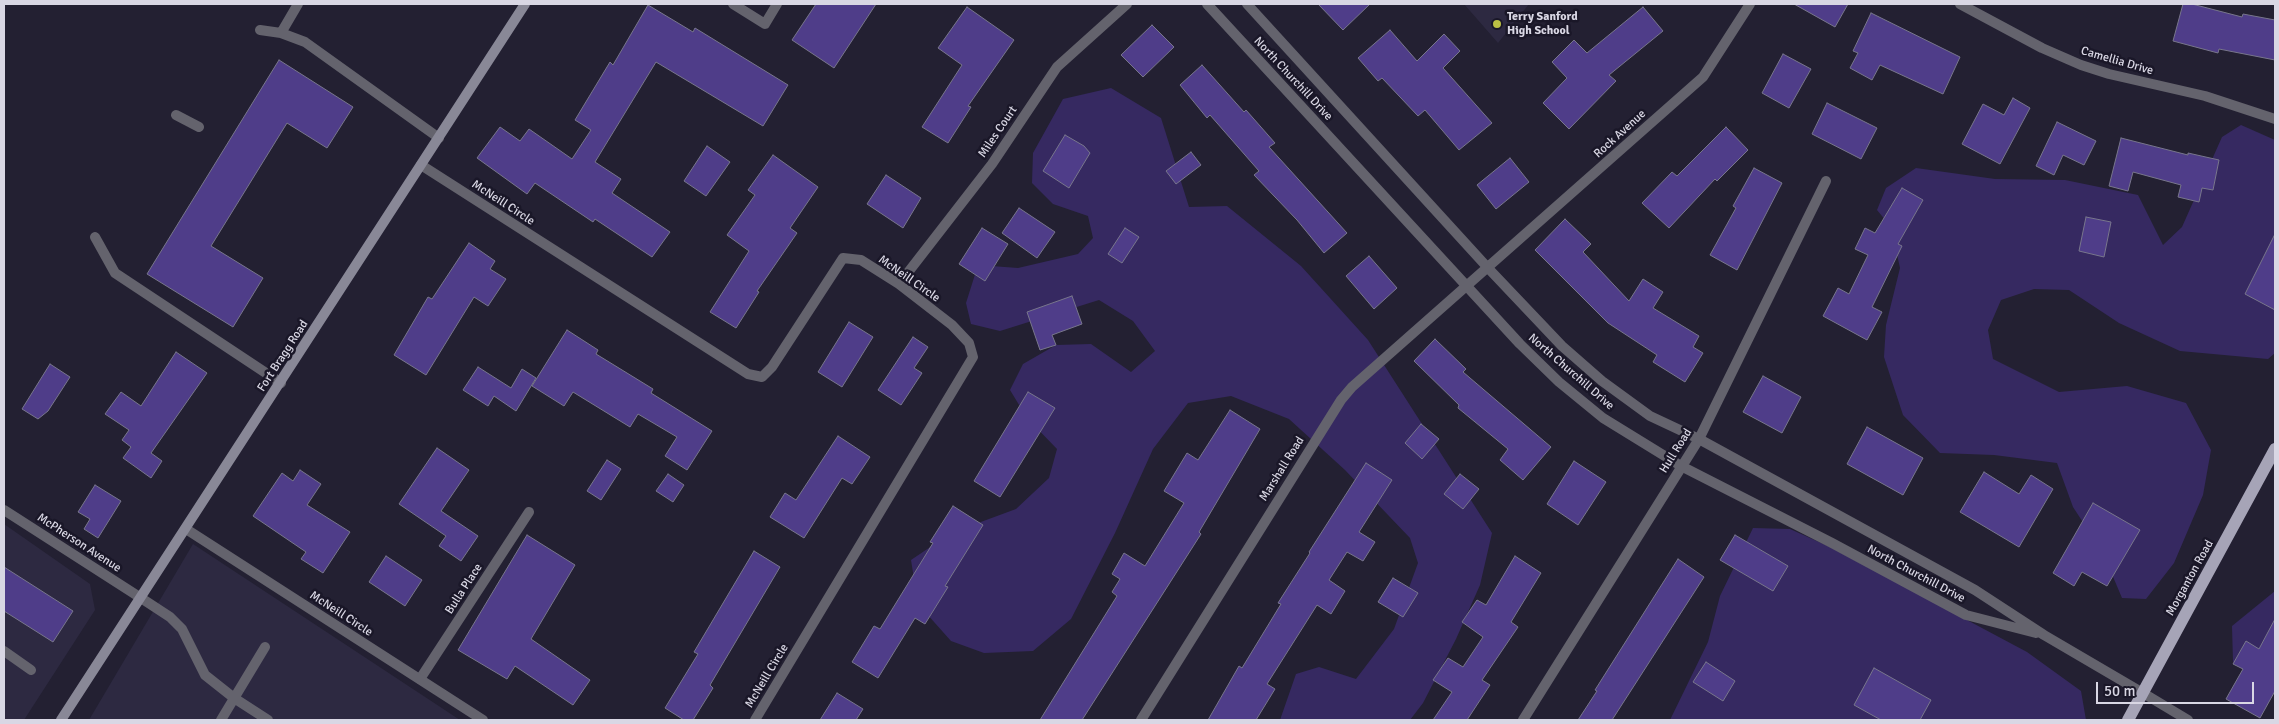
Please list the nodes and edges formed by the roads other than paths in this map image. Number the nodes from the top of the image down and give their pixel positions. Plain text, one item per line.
1 (298, 4) edge
2 (525, 4) edge
3 (733, 4) edge
4 (777, 4) edge
5 (1127, 4) edge
6 (1207, 4) edge
7 (1247, 4) edge
8 (1750, 4) edge
9 (1960, 4) edge
10 (260, 30) dead end
11 (281, 33) junction
12 (176, 115) dead end
13 (2275, 119) edge
14 (198, 127) dead end
15 (439, 138) junction
16 (421, 165) junction
17 (1826, 181) dead end
18 (95, 236) dead end
19 (1488, 268) junction
20 (899, 284) junction
21 (1467, 287) junction
22 (281, 383) junction
23 (1699, 439) junction
24 (2275, 449) edge
25 (1681, 466) junction
26 (4, 510) edge
27 (529, 512) dead end
28 (186, 529) junction
29 (141, 598) junction
30 (2044, 635) junction
31 (265, 647) dead end
32 (4, 651) edge
33 (31, 670) dead end
34 (420, 680) junction
35 (2143, 693) junction
36 (234, 698) junction
37 (61, 720) edge
38 (221, 720) edge
39 (268, 720) edge
40 (483, 720) edge
41 (754, 720) edge
42 (1141, 720) edge
43 (1523, 720) edge
44 (2128, 720) edge
45 (2188, 720) edge

1 - 11 street
2 - 15 main road, Fort Bragg Road
3 - 4 street
5 - 20 street, Miles Court
6 - 21 street, North Churchill Drive
7 - 19 street, North Churchill Drive
8 - 19 street, Rock Avenue
9 - 13 street, Camellia Drive
10 - 11 street
11 - 15 street
12 - 14 street
15 - 16 main road, Fort Bragg Road
16 - 20 street, McNeill Circle
16 - 22 main road, Fort Bragg Road
17 - 23 street, Hull Road
18 - 22 street
19 - 21 street, Marshall Road
19 - 23 street, North Churchill Drive
20 - 41 street, McNeill Circle
21 - 25 street, North Churchill Drive
21 - 42 street, Marshall Road
22 - 28 main road, Fort Bragg Road
23 - 25 street, Hull Road
23 - 30 street, North Churchill Drive
24 - 35 main road, Morganton Road
25 - 30 street, North Churchill Drive
25 - 43 street, Hull Road
26 - 29 street, McPherson Avenue
27 - 34 street, Bulla Place
28 - 29 main road, Fort Bragg Road
28 - 34 street, McNeill Circle
29 - 36 street, McPherson Avenue
29 - 37 main road, Fort Bragg Road
30 - 35 street, North Churchill Drive
31 - 36 street
32 - 33 street
34 - 40 street, McNeill Circle
35 - 44 main road, Morganton Road
35 - 45 street, North Churchill Drive
36 - 38 street
36 - 39 street, McPherson Avenue

